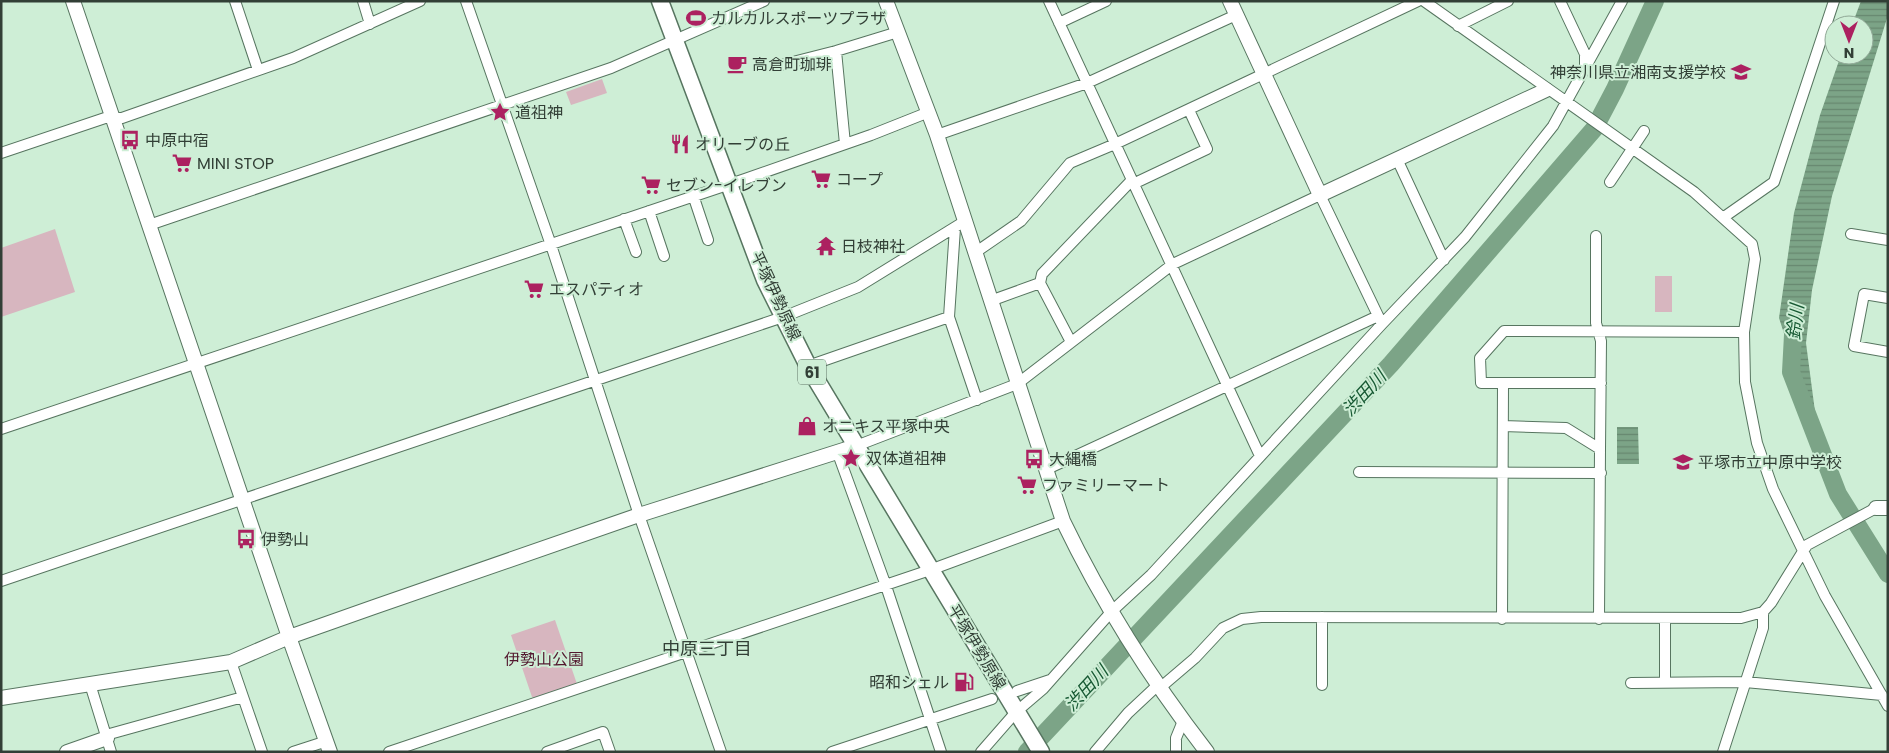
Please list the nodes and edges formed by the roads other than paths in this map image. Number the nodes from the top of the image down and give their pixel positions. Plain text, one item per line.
1 (73, 1) edge
2 (235, 1) edge
3 (363, 1) edge
4 (466, 1) edge
5 (660, 1) edge
6 (764, 1) edge
7 (886, 1) edge
8 (1049, 1) edge
9 (1230, 1) edge
10 (1424, 1) edge
11 (1508, 1) edge
12 (1560, 1) edge
13 (1622, 1) edge
14 (1834, 1) edge
15 (416, 2) edge
16 (1103, 2) edge
17 (1412, 2) edge
18 (751, 4) edge
19 (1236, 15) junction
20 (1059, 23) junction
21 (370, 24) junction
22 (1458, 26) junction
23 (898, 32) junction
24 (674, 41) junction
25 (836, 51) junction
26 (776, 66) dead end
27 (258, 70) junction
28 (1586, 70) junction
29 (1264, 75) junction
30 (1087, 84) junction
31 (1546, 90) junction
32 (1567, 103) junction
33 (502, 105) junction
34 (1189, 110) junction
35 (929, 112) junction
36 (113, 116) junction
37 (1644, 131) dead end
38 (937, 135) junction
39 (845, 144) junction
40 (1115, 144) junction
41 (1631, 148) junction
42 (1, 153) edge
43 (1397, 159) junction
44 (1132, 182) junction
45 (1610, 182) dead end
46 (729, 184) junction
47 (693, 195) junction
48 (1320, 195) junction
49 (649, 211) junction
50 (1724, 217) junction
51 (624, 219) junction
52 (960, 224) junction
53 (149, 225) junction
54 (1851, 234) dead end
55 (1596, 236) dead end
56 (708, 240) dead end
57 (1888, 240) edge
58 (551, 244) junction
59 (636, 252) dead end
60 (976, 252) junction
61 (664, 256) dead end
62 (1444, 260) junction
63 (1173, 264) junction
64 (1040, 283) junction
65 (1888, 298) edge
66 (993, 300) junction
67 (784, 316) junction
68 (949, 317) junction
69 (1380, 320) junction
70 (1599, 331) junction
71 (1744, 332) junction
72 (1071, 342) junction
73 (1888, 352) edge
74 (198, 364) junction
75 (808, 366) junction
76 (594, 380) junction
77 (1601, 383) junction
78 (1017, 384) junction
79 (1502, 384) junction
80 (1228, 386) junction
81 (977, 400) junction
82 (1502, 426) junction
83 (1, 429) edge
84 (856, 446) junction
85 (1600, 449) junction
86 (837, 451) junction
87 (1260, 456) junction
88 (1045, 470) junction
89 (1359, 472) dead end
90 (1502, 473) junction
91 (1601, 473) junction
92 (243, 498) junction
93 (1882, 508) edge
94 (639, 516) junction
95 (1063, 521) junction
96 (1805, 547) junction
97 (930, 570) junction
98 (1, 582) edge
99 (885, 583) junction
100 (1763, 612) junction
101 (1114, 613) junction
102 (1322, 617) junction
103 (1665, 618) junction
104 (1502, 619) junction
105 (1599, 619) junction
106 (289, 637) junction
107 (687, 651) junction
108 (231, 662) junction
109 (1051, 680) junction
110 (1632, 682) dead end
111 (1665, 682) junction
112 (1745, 682) junction
113 (90, 684) junction
114 (1159, 684) junction
115 (1322, 685) dead end
116 (1017, 691) dead end
117 (1882, 694) junction
118 (244, 697) junction
119 (1, 698) edge
120 (992, 699) dead end
121 (1888, 706) edge
122 (1018, 714) junction
123 (930, 719) junction
124 (1183, 721) junction
125 (108, 742) edge
126 (328, 746) edge
127 (67, 752) edge
128 (262, 752) edge
129 (292, 752) edge
130 (389, 752) edge
131 (546, 752) edge
132 (610, 752) edge
133 (721, 752) edge
134 (832, 752) edge
135 (940, 752) edge
136 (981, 752) edge
137 (1041, 752) edge
138 (1094, 752) edge
139 (1176, 752) edge
140 (1207, 752) edge
141 (1723, 752) edge

1 - 36 street
2 - 27 street
3 - 21 street
4 - 33 street
5 - 24 main road, 平塚伊勢原線 / 61
6 - 18 street
7 - 23 street
8 - 20 street
9 - 19 street
10 - 22 street
11 - 22 street
12 - 28 street
13 - 28 street
14 - 50 street
15 - 21 street
16 - 20 street
17 - 29 street
18 - 24 street
19 - 29 street
19 - 30 street
20 - 30 street
21 - 27 street
22 - 31 street
23 - 25 street
23 - 35 street
24 - 33 street
24 - 46 main road, 平塚伊勢原線 / 61
25 - 26 street
25 - 39 street
27 - 36 street
28 - 32 street
29 - 34 street
29 - 48 street
30 - 38 street
30 - 40 street
31 - 32 street
31 - 43 street
32 - 41 street
32 - 62 street
33 - 53 street
33 - 58 street
34 - 40 street
34 - 44 street
35 - 38 street
35 - 39 street
36 - 42 street
36 - 53 street
37 - 41 street
38 - 52 street
39 - 46 street
40 - 44 street
40 - 60 street
41 - 45 street
41 - 50 street
43 - 48 street
43 - 62 street
44 - 63 street
44 - 64 street
46 - 47 street
46 - 67 main road, 平塚伊勢原線 / 61
47 - 49 street
47 - 56 street
48 - 63 street
48 - 69 street
49 - 51 street
49 - 61 street
50 - 71 street
51 - 58 street
51 - 59 street
52 - 60 street
52 - 67 street
52 - 68 street
53 - 74 street
54 - 57 street
55 - 70 street
58 - 74 street
58 - 76 street
60 - 66 street
62 - 69 street
63 - 72 street
63 - 80 street
64 - 66 street
64 - 72 street
65 - 73 street
66 - 78 street
67 - 75 main road, 平塚伊勢原線 / 61
67 - 76 street
68 - 75 street
68 - 81 street
69 - 80 street
69 - 87 street
70 - 71 street
70 - 77 street
70 - 79 street
71 - 96 street
72 - 78 street
74 - 83 street
74 - 92 street
75 - 84 main road, 平塚伊勢原線 / 61
76 - 92 street
76 - 94 street
77 - 79 street
77 - 85 street
78 - 81 street
78 - 88 street
79 - 82 street
80 - 87 street
80 - 88 street
81 - 84 street
82 - 85 street
82 - 90 street
84 - 86 street
84 - 97 main road, 平塚伊勢原線 / 61
85 - 91 street
86 - 94 street
86 - 99 street
87 - 101 street
88 - 95 street
89 - 90 street
90 - 91 street
90 - 104 street
91 - 105 street
92 - 98 street
92 - 106 street
93 - 96 street
94 - 106 street
94 - 107 street
95 - 97 street
95 - 101 street
96 - 100 street
96 - 117 street
97 - 99 street
97 - 122 main road, 平塚伊勢原線 / 61
99 - 107 street
99 - 123 street
100 - 103 street
100 - 112 street
101 - 109 street
101 - 114 street
102 - 104 street
102 - 114 street
102 - 115 street
103 - 105 street
103 - 111 street
104 - 105 street
106 - 108 street
106 - 126 street
107 - 130 street
107 - 133 street
108 - 113 street
108 - 118 street
109 - 116 street
109 - 122 street
110 - 111 street
111 - 112 street
112 - 117 street
112 - 141 street
113 - 119 street
113 - 125 street
114 - 124 street
114 - 138 street
117 - 121 street
118 - 125 street
118 - 128 street
120 - 123 street
122 - 136 street
122 - 137 main road, 平塚伊勢原線 / 61
123 - 134 street
123 - 135 street
124 - 139 street
124 - 140 street
125 - 127 street
126 - 129 street
131 - 132 street

